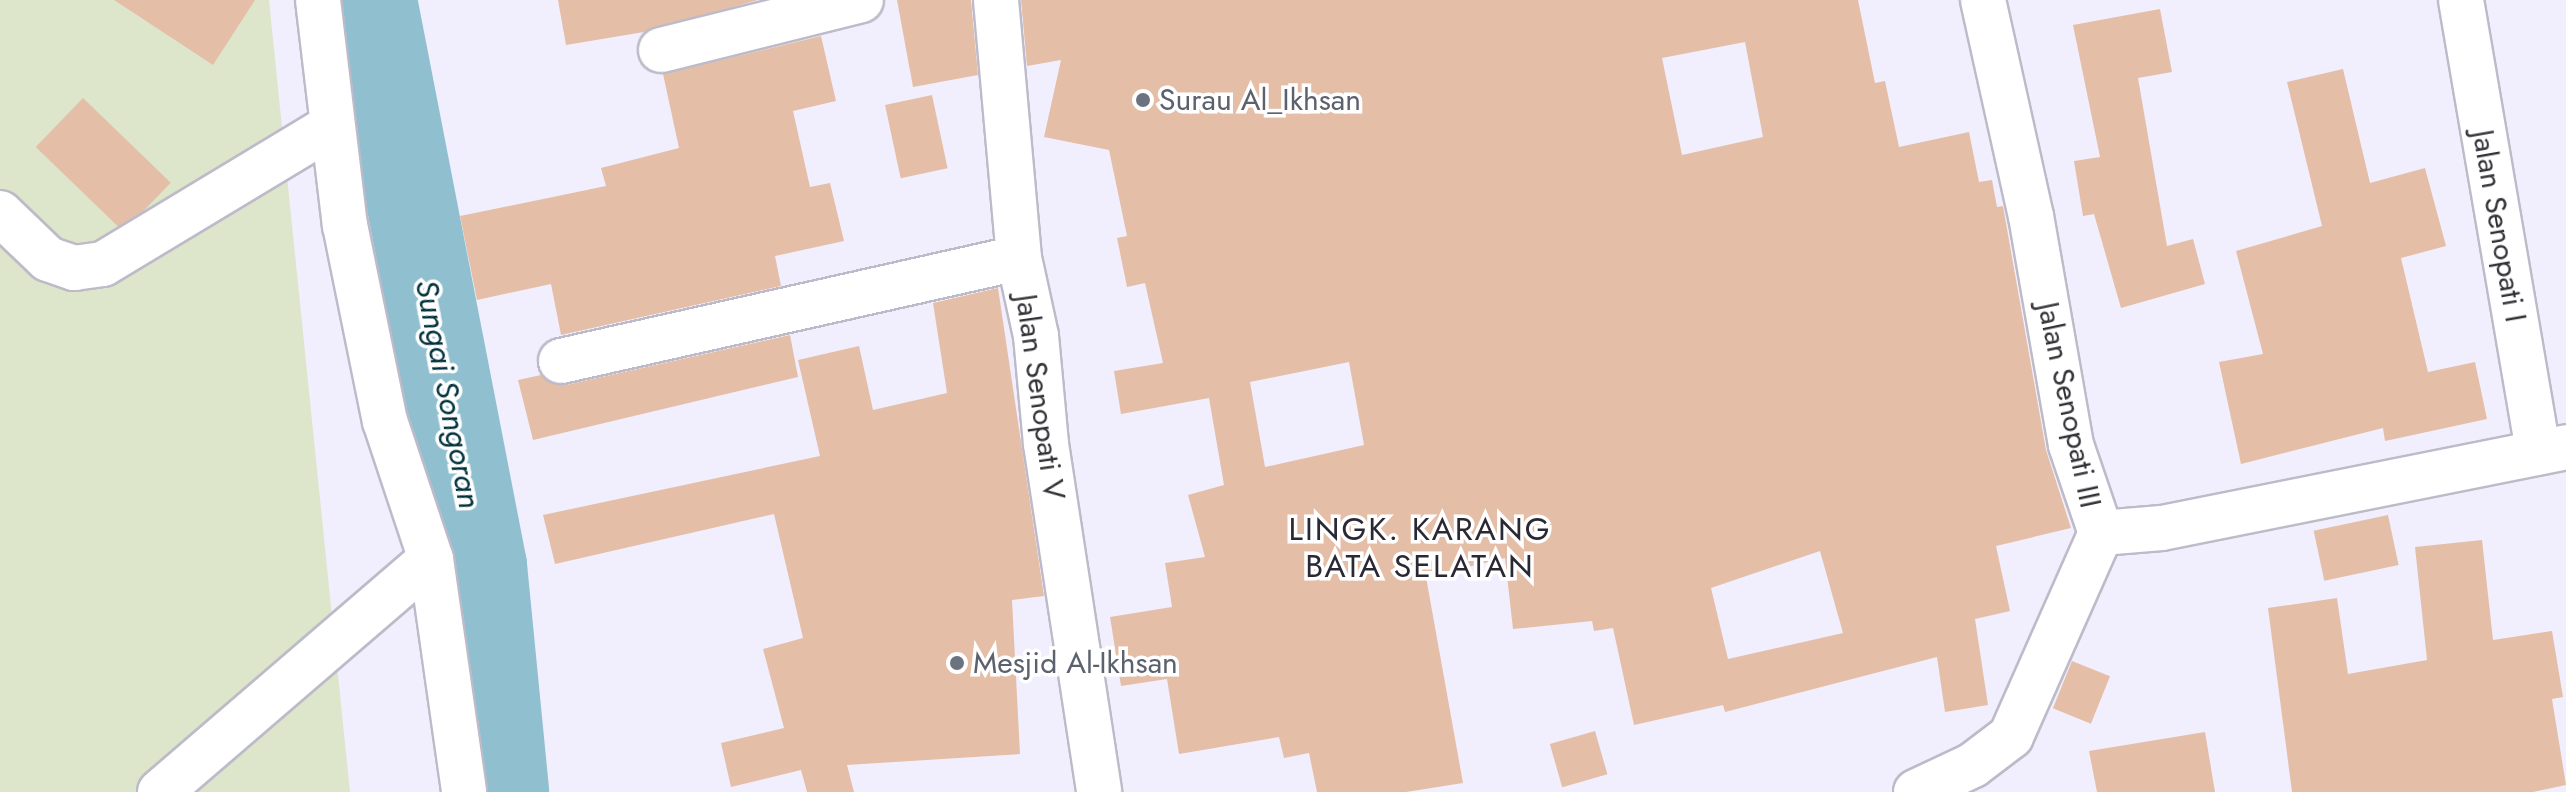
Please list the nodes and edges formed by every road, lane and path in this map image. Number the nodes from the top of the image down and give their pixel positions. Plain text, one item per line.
1 (318, 0) edge
2 (861, 0) edge
3 (996, 0) edge
4 (1983, 0) edge
5 (2461, 0) edge
6 (661, 50) dead end
7 (330, 127) junction
8 (0, 213) edge
9 (1019, 258) junction
10 (561, 361) dead end
11 (2552, 450) edge
12 (2101, 533) junction
13 (431, 559) junction
14 (160, 792) edge
15 (464, 792) edge
16 (1099, 792) edge
17 (1916, 792) edge

1 - 7 street
2 - 6 street
3 - 9 street, Jalan Senopati V
4 - 12 street, Jalan Senopati III
5 - 11 street, Jalan Senopati I
7 - 8 street
7 - 13 street
9 - 10 street
9 - 16 street, Jalan Senopati V
11 - 12 street, Jalan Senopati III
12 - 17 street
13 - 14 street
13 - 15 street

